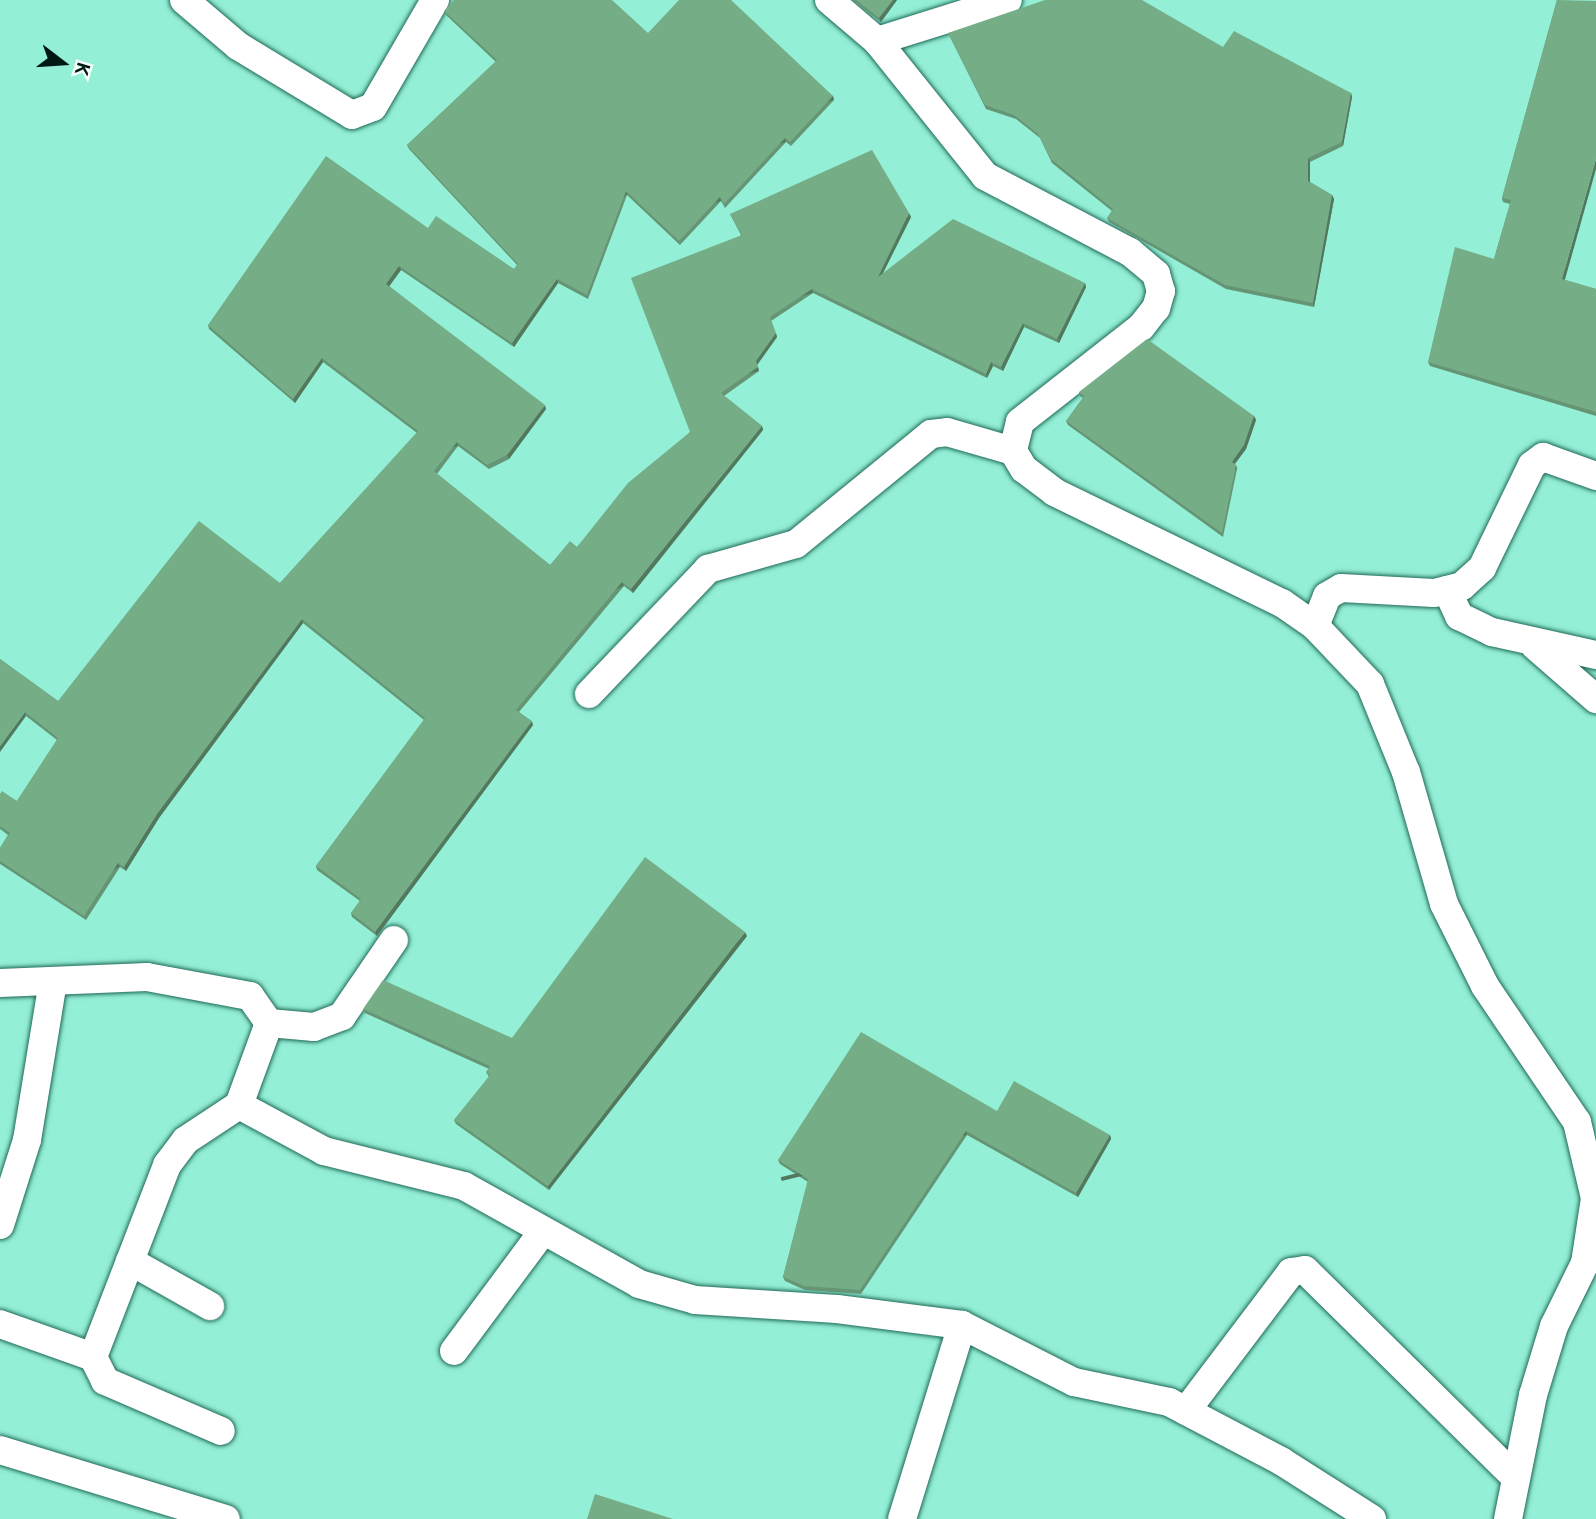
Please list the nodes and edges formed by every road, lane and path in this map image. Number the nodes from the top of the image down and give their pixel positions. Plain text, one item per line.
1 (184, 0) edge
2 (435, 0) edge
3 (829, 0) edge
4 (1008, 0) edge
5 (877, 41) junction
6 (1013, 451) junction
7 (1596, 476) edge
8 (1447, 590) junction
9 (1315, 626) junction
10 (1534, 645) junction
11 (1596, 654) edge
12 (589, 694) dead end
13 (1596, 699) edge
14 (394, 940) dead end
15 (53, 981) junction
16 (0, 984) edge
17 (269, 1023) junction
18 (239, 1105) junction
19 (0, 1225) edge
20 (543, 1231) junction
21 (130, 1261) junction
22 (210, 1306) dead end
23 (0, 1324) edge
24 (962, 1325) junction
25 (454, 1351) dead end
26 (93, 1357) junction
27 (1186, 1411) junction
28 (221, 1431) dead end
29 (0, 1450) edge
30 (1516, 1478) junction
31 (226, 1519) edge
32 (902, 1519) edge
33 (1372, 1519) edge
34 (1508, 1519) edge

1 - 2 street
3 - 5 street
4 - 5 street
5 - 6 street
6 - 9 street
6 - 12 street
7 - 8 street
8 - 9 street
8 - 10 street
9 - 30 street
10 - 11 street
10 - 13 street
14 - 17 street
15 - 16 street
15 - 17 street
15 - 19 street
17 - 18 street
18 - 20 street
18 - 21 street
20 - 24 street
20 - 25 street
21 - 22 street
21 - 26 street
23 - 26 street
24 - 27 street
24 - 32 street
26 - 28 street
27 - 30 street
27 - 33 street
29 - 31 street
30 - 34 street

